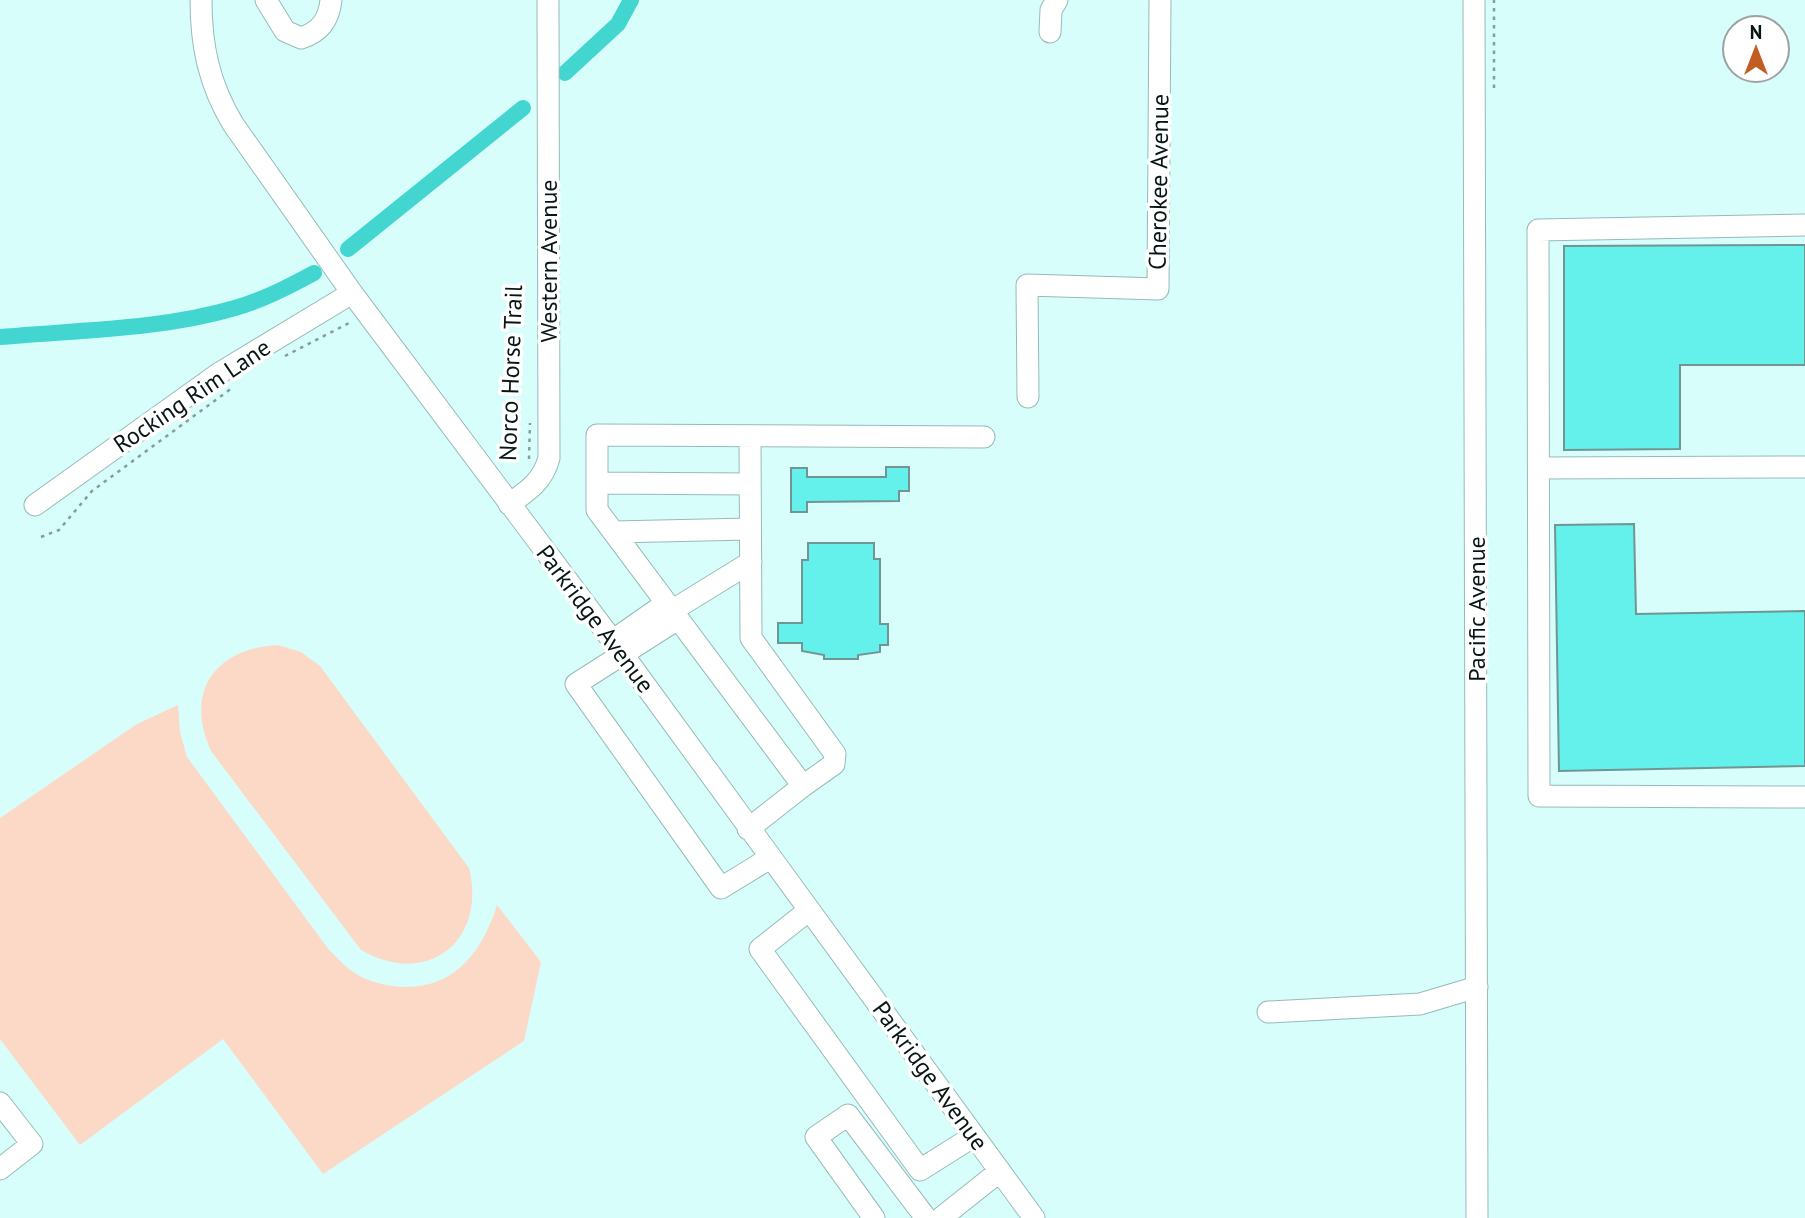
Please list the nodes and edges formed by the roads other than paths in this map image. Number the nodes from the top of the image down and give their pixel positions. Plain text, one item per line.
1 (201, 0) edge
2 (266, 0) edge
3 (331, 0) edge
4 (548, 0) edge
5 (1057, 0) edge
6 (1160, 0) edge
7 (1474, 0) edge
8 (1050, 32) dead end
9 (1805, 225) edge
10 (352, 293) junction
11 (1028, 397) dead end
12 (750, 436) junction
13 (984, 437) dead end
14 (1805, 467) edge
15 (1539, 468) junction
16 (597, 483) junction
17 (750, 484) junction
18 (509, 504) junction
19 (35, 505) dead end
20 (750, 529) junction
21 (614, 532) junction
22 (751, 562) junction
23 (673, 610) junction
24 (618, 649) junction
25 (803, 786) junction
26 (1805, 797) edge
27 (748, 829) junction
28 (770, 858) junction
29 (808, 911) junction
30 (1477, 987) junction
31 (1268, 1012) dead end
32 (0, 1103) edge
33 (974, 1136) junction
34 (0, 1169) edge
35 (1000, 1171) junction
36 (874, 1218) edge
37 (926, 1218) edge
38 (941, 1218) edge
39 (1034, 1218) edge
40 (1478, 1218) edge

1 - 10 street, Parkridge Avenue
2 - 3 street
4 - 18 street, Western Avenue
5 - 8 street
6 - 11 street, Cherokee Avenue
7 - 30 street, Pacific Avenue
9 - 15 street
10 - 18 street, Parkridge Avenue
10 - 19 street, Rocking Rim Lane
12 - 13 street
12 - 16 street
12 - 17 street
14 - 15 street
15 - 26 street
16 - 17 street
16 - 21 street
17 - 20 street
18 - 24 street, Parkridge Avenue
20 - 21 street
20 - 22 street
21 - 23 street
22 - 23 street
22 - 25 street
23 - 24 street
23 - 25 street
24 - 27 street, Parkridge Avenue
24 - 28 street
25 - 27 street
27 - 28 street, Parkridge Avenue
28 - 29 street, Parkridge Avenue
29 - 33 street, Parkridge Avenue
29 - 33 street
30 - 31 street
30 - 40 street, Pacific Avenue
32 - 34 street
33 - 35 street, Parkridge Avenue
35 - 38 street
35 - 39 street, Parkridge Avenue
36 - 37 street

